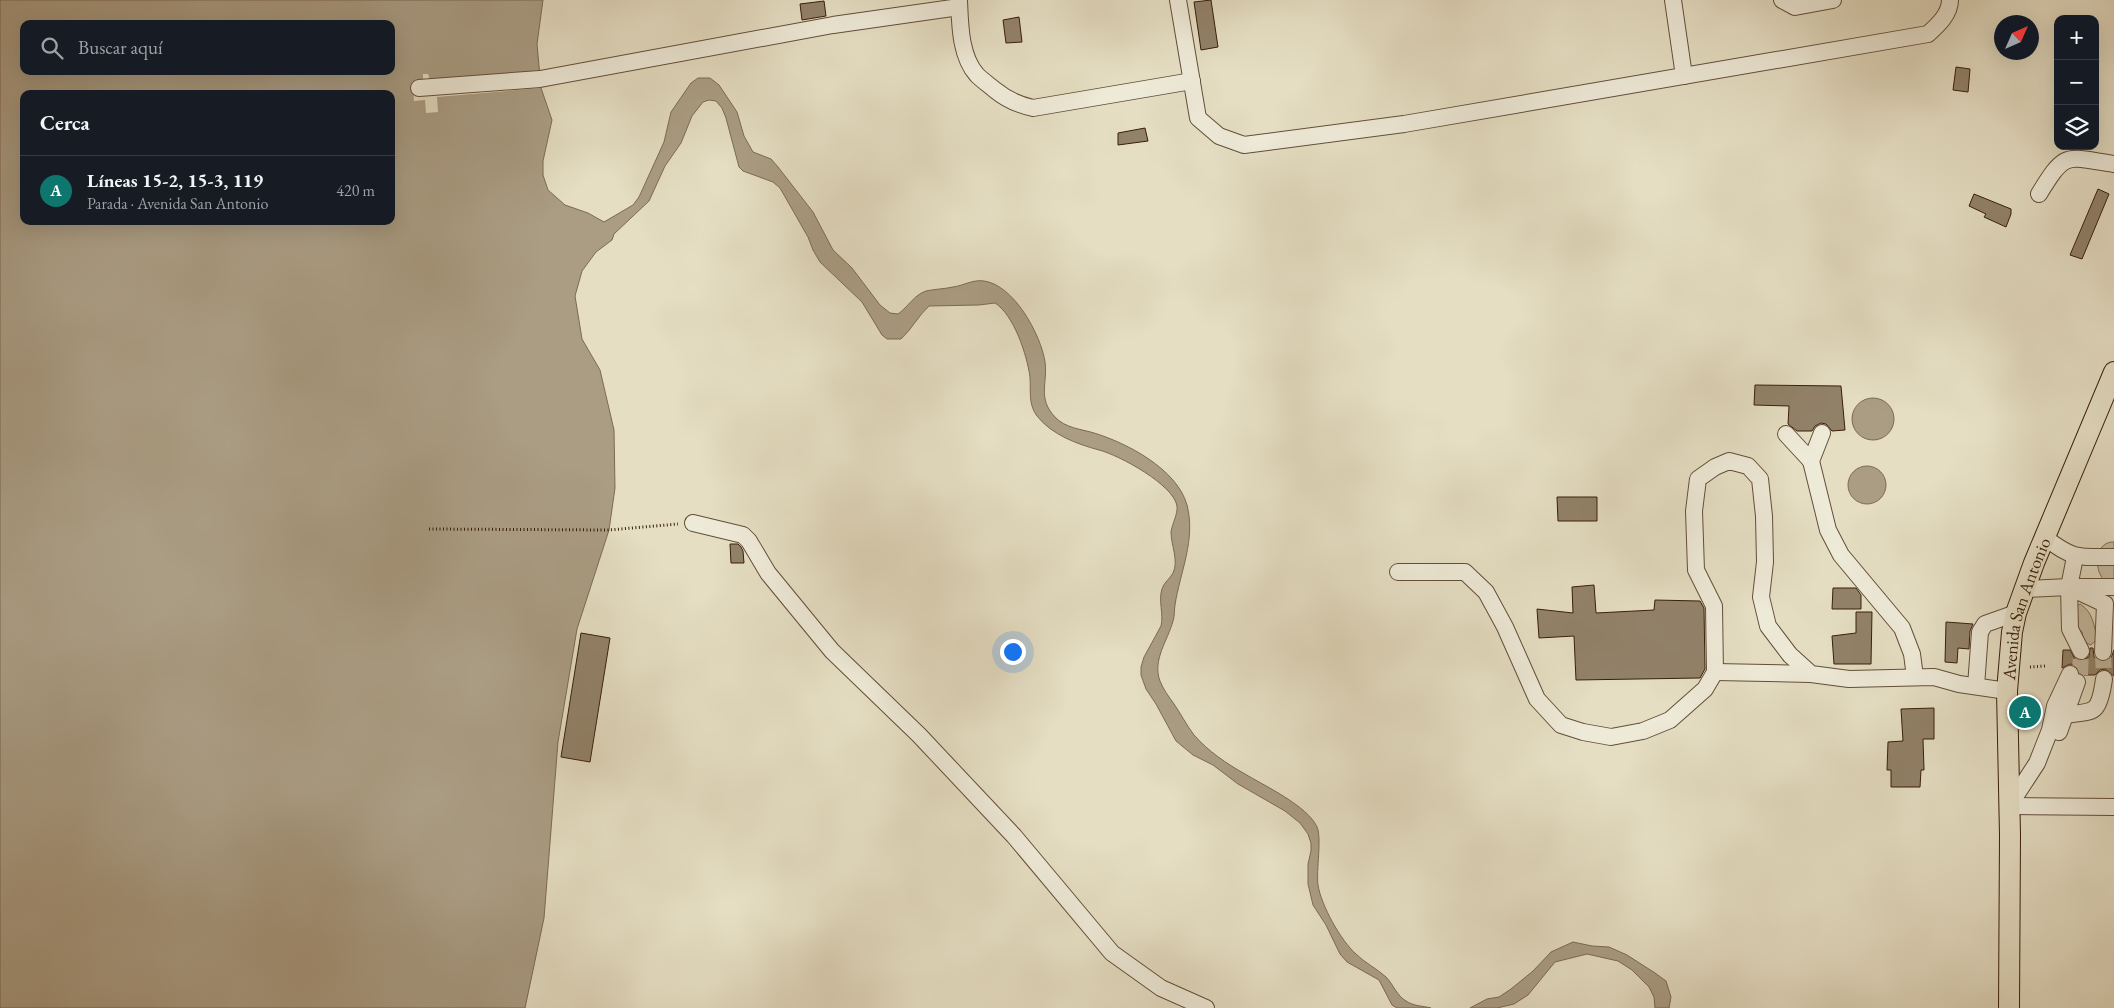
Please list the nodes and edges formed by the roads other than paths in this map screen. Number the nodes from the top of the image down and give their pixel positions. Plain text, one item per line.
1 (1178, 0) edge
2 (1673, 0) edge
3 (1782, 0) edge
4 (1833, 0) edge
5 (1950, 0) edge
6 (959, 4) edge
7 (1684, 76) junction
8 (1192, 80) junction
9 (419, 88) dead end
10 (2114, 164) edge
11 (2039, 194) dead end
12 (2114, 372) edge
13 (1822, 433) dead end
14 (1786, 434) dead end
15 (1811, 461) junction
16 (693, 523) road end
17 (2044, 537) junction
18 (2075, 557) junction
19 (2114, 557) edge
20 (1398, 572) dead end
21 (2069, 586) junction
22 (2114, 588) edge
23 (2024, 589) junction
24 (2016, 613) junction
25 (2076, 651) tunnel mouth
26 (2103, 652) tunnel mouth
27 (1715, 672) junction
28 (1811, 674) junction
29 (2075, 674) tunnel mouth
30 (1915, 678) junction
31 (2104, 679) tunnel mouth
32 (1976, 686) junction
33 (2007, 691) junction
34 (2059, 716) junction
35 (2009, 806) junction
36 (2114, 807) edge
37 (1206, 1008) edge
38 (2009, 1008) edge

1 - 8 street
2 - 7 street
3 - 4 street
5 - 7 street
6 - 8 street
6 - 9 street
7 - 8 street
10 - 11 street
12 - 17 main road, Avenida San Antonio
13 - 15 street
14 - 15 street
15 - 30 street
16 - 37 street
17 - 18 street
17 - 23 main road, Avenida San Antonio
18 - 19 street
18 - 21 street
20 - 27 street
21 - 22 street
21 - 23 street
21 - 25 street
21 - 26 street
23 - 24 main road, Avenida San Antonio
24 - 32 street
24 - 33 main road, Avenida San Antonio
27 - 28 street
27 - 28 street
28 - 30 street
29 - 34 street
30 - 32 street
31 - 34 street
32 - 33 street
33 - 35 main road, Avenida San Antonio
34 - 35 street
35 - 36 street
35 - 38 main road, Avenida San Antonio

